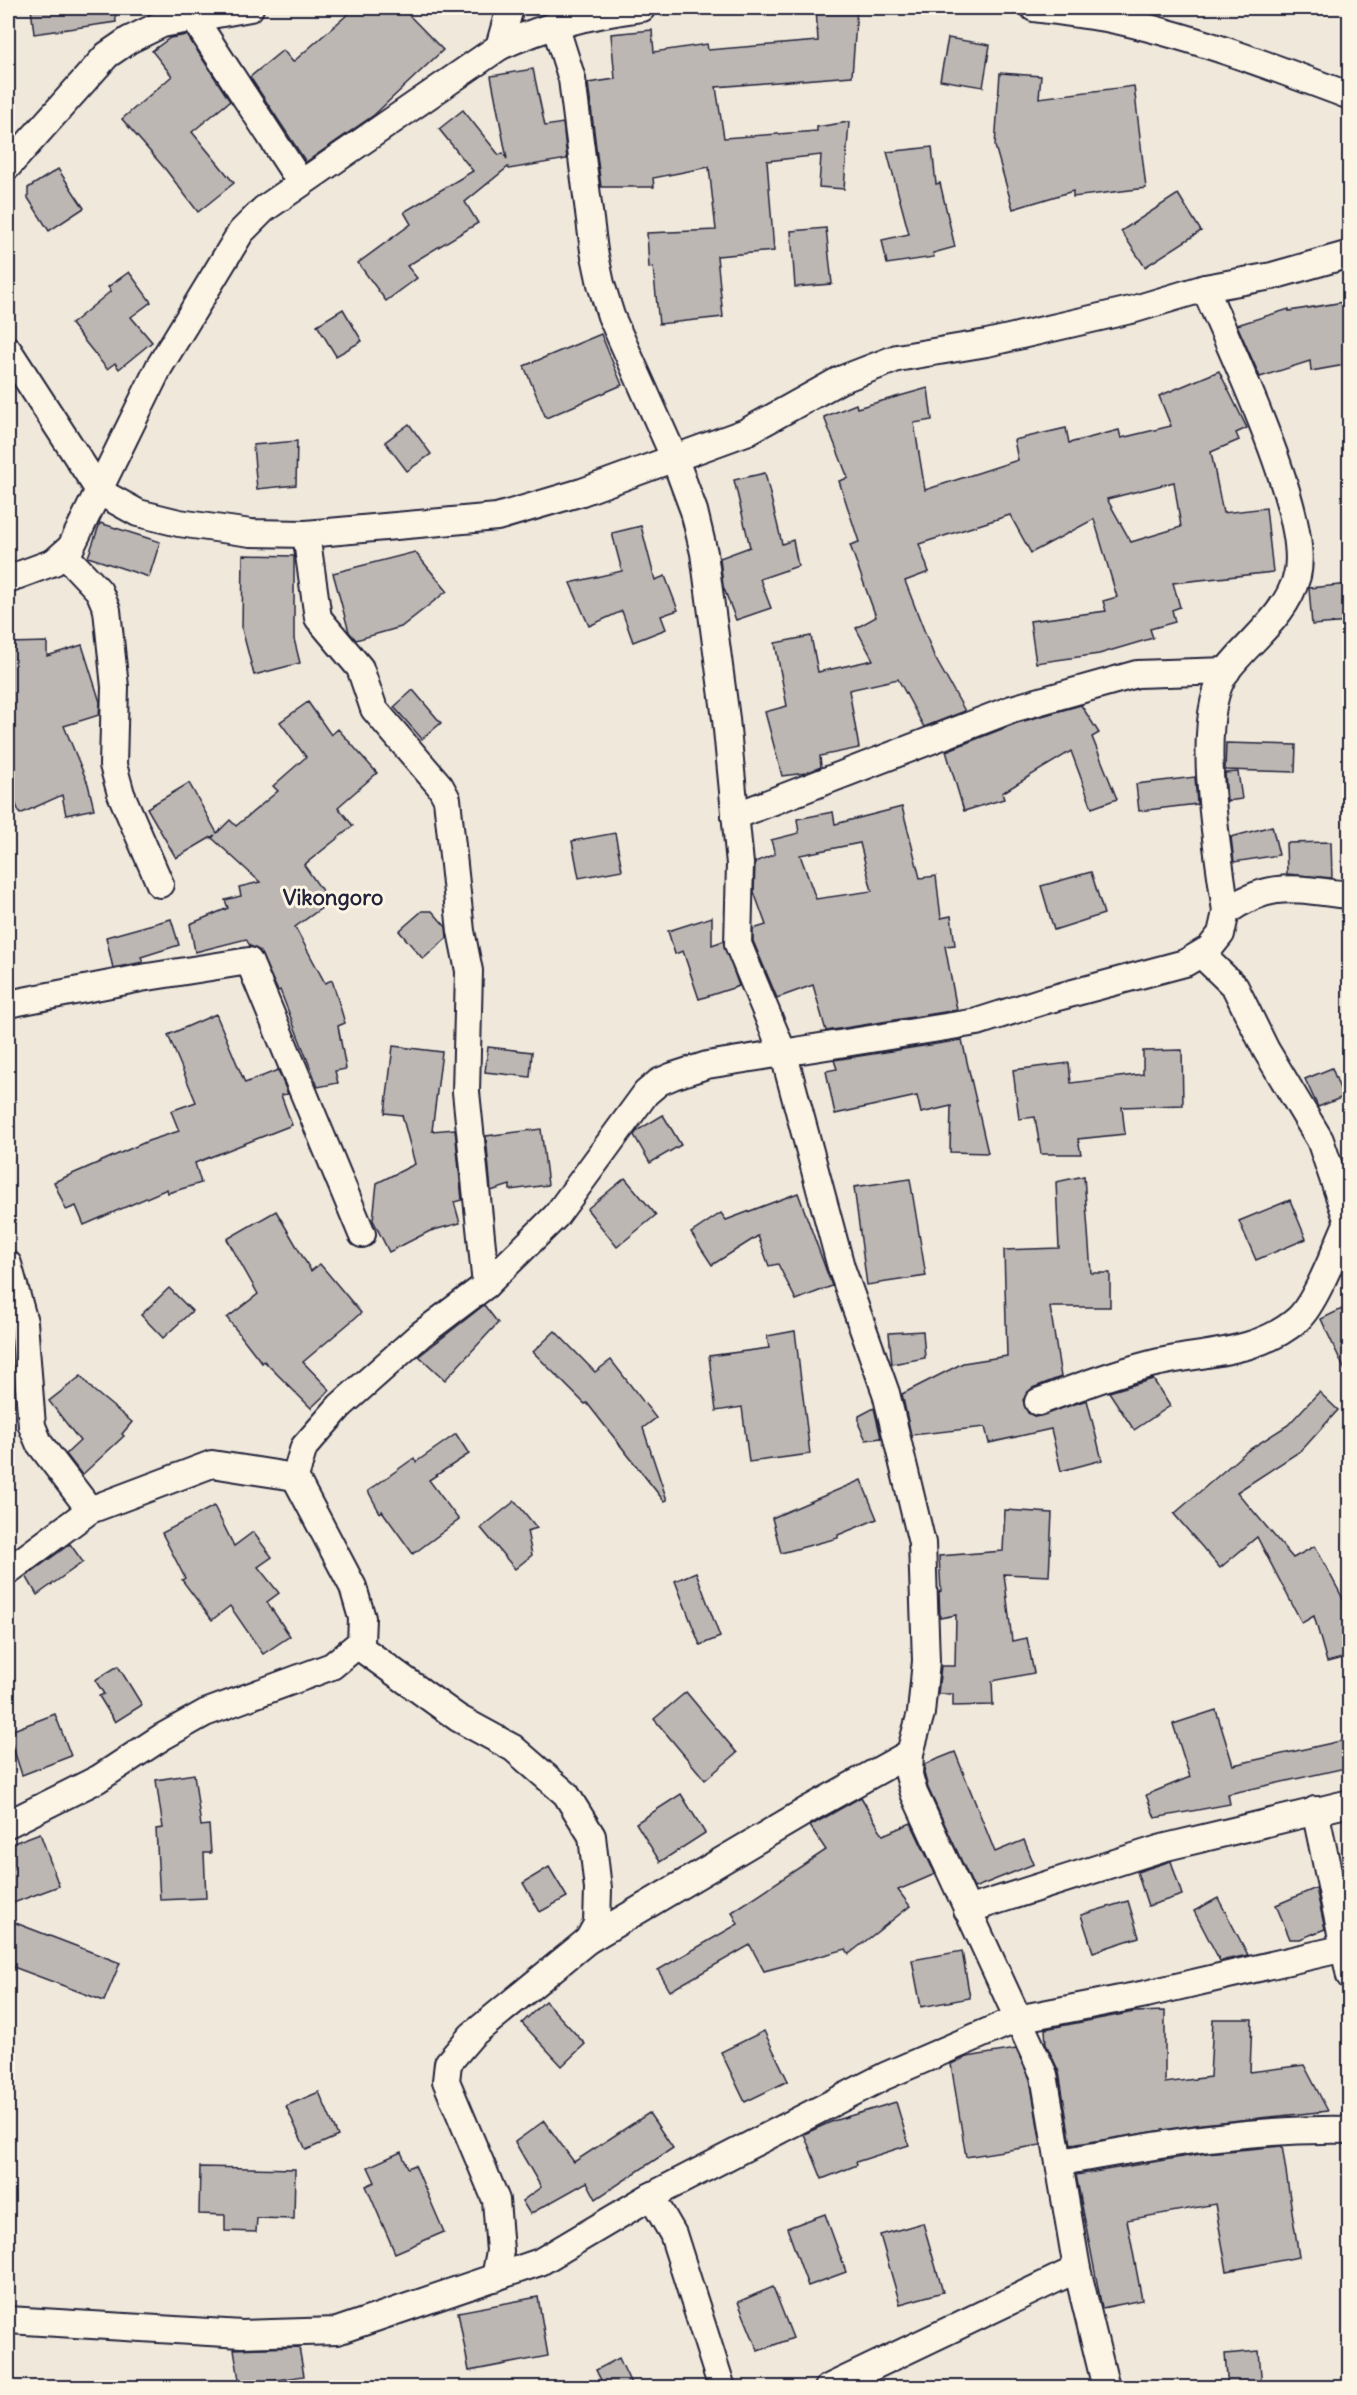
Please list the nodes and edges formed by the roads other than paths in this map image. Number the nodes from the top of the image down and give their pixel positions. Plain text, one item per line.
1 (250, 8) edge
2 (510, 8) edge
3 (642, 8) edge
4 (1034, 8) edge
5 (192, 14) edge
6 (555, 25) junction
7 (499, 47) junction
8 (1350, 96) edge
9 (8, 166) edge
10 (301, 183) junction
11 (1350, 254) edge
12 (1205, 288) junction
13 (8, 350) edge
14 (674, 457) junction
15 (100, 492) junction
16 (306, 534) junction
17 (65, 555) junction
18 (8, 579) edge
19 (1227, 671) junction
20 (735, 816) junction
21 (160, 884) dead end
22 (1350, 895) edge
23 (1226, 912) junction
24 (1202, 955) junction
25 (8, 1004) edge
26 (784, 1055) junction
27 (1348, 1220) edge
28 (362, 1234) dead end
29 (8, 1264) edge
30 (486, 1285) junction
31 (1038, 1402) dead end
32 (295, 1477) junction
33 (90, 1510) junction
34 (8, 1571) edge
35 (358, 1646) junction
36 (910, 1753) junction
37 (1350, 1803) edge
38 (1316, 1810) junction
39 (8, 1824) edge
40 (967, 1910) junction
41 (588, 1940) junction
42 (1344, 1948) junction
43 (1350, 1976) edge
44 (1017, 2019) junction
45 (1350, 2130) edge
46 (1061, 2162) junction
47 (651, 2196) junction
48 (1077, 2269) junction
49 (495, 2278) junction
50 (8, 2320) edge
51 (844, 2384) edge
52 (722, 2388) edge
53 (1106, 2388) edge

1 - 5 street
2 - 7 street
3 - 6 street
4 - 8 street
5 - 9 street
5 - 10 street
6 - 7 street
6 - 14 street
7 - 10 street
10 - 15 street
11 - 12 street
12 - 14 street
12 - 19 street
13 - 15 street
14 - 16 street
14 - 20 street
15 - 16 street
15 - 17 street
16 - 30 street
17 - 18 street
17 - 21 street
19 - 20 street
19 - 23 street
20 - 26 street
22 - 23 street
23 - 24 street
24 - 26 street
24 - 27 street
25 - 28 street
26 - 30 street
26 - 36 street
27 - 31 street
29 - 33 street
30 - 32 street
32 - 33 street
32 - 35 street
33 - 34 street
35 - 39 street
35 - 41 street
36 - 40 street
36 - 41 street
37 - 38 street
38 - 40 street
38 - 42 street
40 - 44 street
41 - 49 street
42 - 43 street
42 - 44 street
44 - 46 street
44 - 47 street
45 - 46 street
46 - 48 street
47 - 49 street
47 - 52 street
48 - 51 street
48 - 53 street
49 - 50 street

